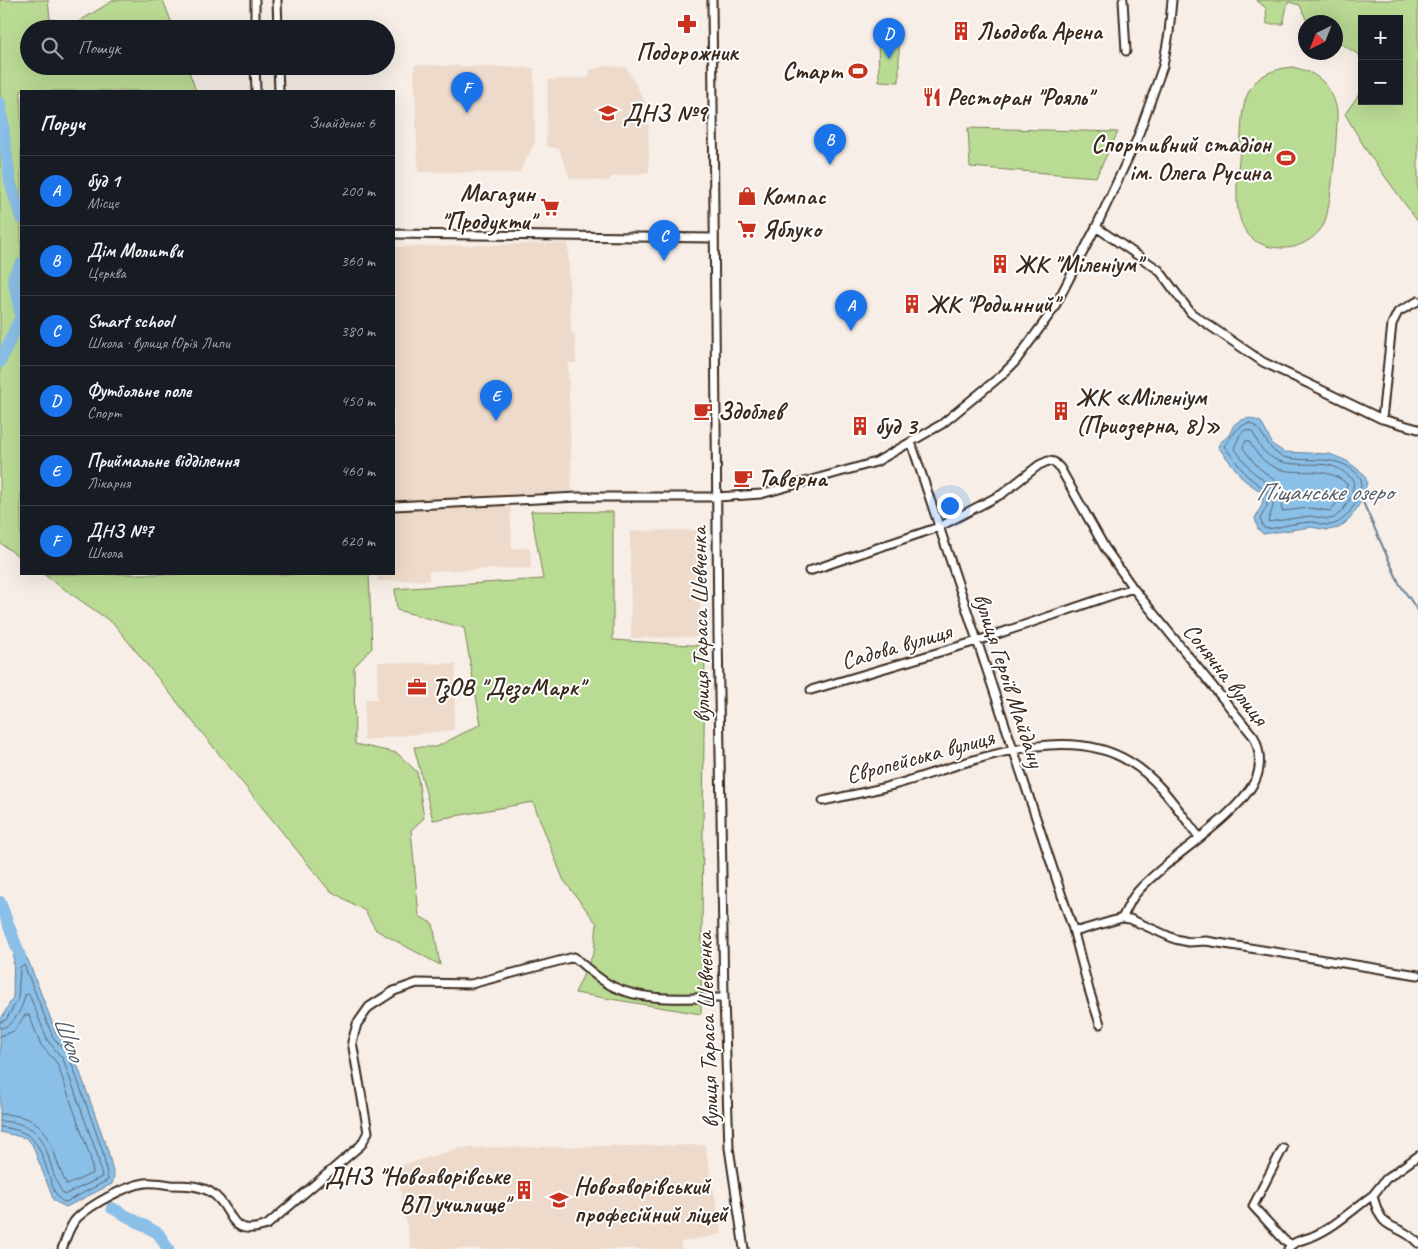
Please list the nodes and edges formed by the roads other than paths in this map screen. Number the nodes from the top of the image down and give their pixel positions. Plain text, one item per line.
1 (254, 0) edge
2 (277, 0) edge
3 (712, 0) edge
4 (1123, 0) edge
5 (1172, 0) edge
6 (255, 20) edge
7 (278, 20) edge
8 (1126, 51) dead end
9 (255, 75) edge
10 (278, 75) edge
11 (256, 90) edge
12 (279, 90) edge
13 (1096, 227) junction
14 (395, 234) edge
15 (714, 238) junction
16 (1418, 301) edge
17 (1382, 419) junction
18 (1418, 429) edge
19 (911, 442) junction
20 (717, 497) junction
21 (395, 506) edge
22 (939, 528) junction
23 (809, 571) dead end
24 (1134, 588) junction
25 (977, 641) junction
26 (811, 690) dead end
27 (1013, 751) junction
28 (823, 801) dead end
29 (1199, 836) junction
30 (1122, 918) junction
31 (1073, 929) junction
32 (1418, 975) edge
33 (724, 998) junction
34 (1100, 1024) dead end
35 (1283, 1148) dead end
36 (1418, 1156) edge
37 (1373, 1195) junction
38 (1418, 1243) edge
39 (1290, 1246) edge
40 (62, 1249) edge
41 (744, 1249) edge

1 - 6 street
2 - 7 street
3 - 15 street, вулиця Тараса Шевченка
4 - 8 street
5 - 13 street
9 - 11 street
10 - 12 street
13 - 17 street
13 - 19 street
14 - 15 street
15 - 20 street, вулиця Тараса Шевченка
16 - 17 street
17 - 18 street
19 - 20 street
19 - 22 street, вулиця Героїв Майдану
20 - 21 street
20 - 33 street, вулиця Тараса Шевченка
22 - 23 street
22 - 24 street, Сонячна вулиця
22 - 25 street, вулиця Героїв Майдану
24 - 25 street, Садова вулиця
24 - 29 street, Сонячна вулиця
25 - 26 street, Садова вулиця
25 - 27 street, вулиця Героїв Майдану
27 - 28 street, Європейська вулиця
27 - 29 street, Європейська вулиця
27 - 31 street, вулиця Героїв Майдану
29 - 30 street, Сонячна вулиця
30 - 31 street
30 - 32 street
31 - 34 street, вулиця Героїв Майдану
33 - 40 street
33 - 41 street, вулиця Тараса Шевченка
35 - 39 street
36 - 37 street
37 - 38 street
37 - 39 street

